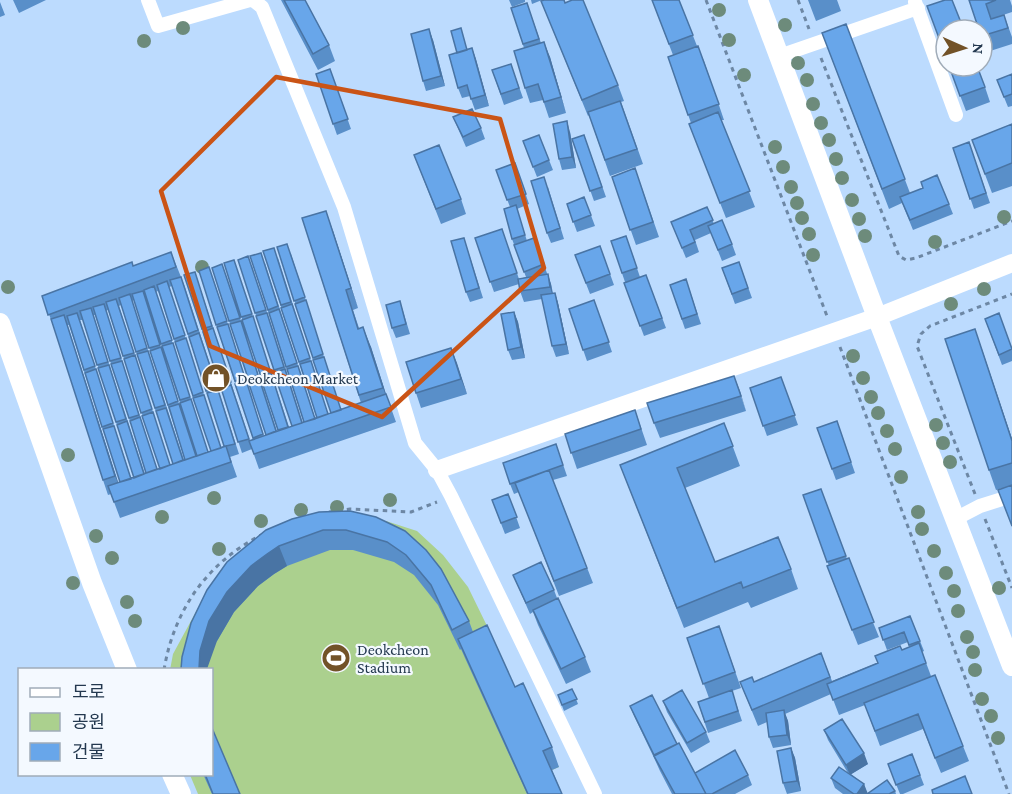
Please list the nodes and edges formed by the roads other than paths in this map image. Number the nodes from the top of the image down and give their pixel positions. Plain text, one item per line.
1 (148, 0) edge
2 (251, 0) edge
3 (758, 0) edge
4 (916, 4) edge
5 (778, 56) junction
6 (956, 115) dead end
7 (1012, 263) edge
8 (877, 317) junction
9 (0, 323) edge
10 (437, 471) junction
11 (1012, 496) edge
12 (955, 519) junction
13 (1012, 666) edge
14 (128, 668) edge
15 (173, 776) edge
16 (181, 794) edge
17 (595, 794) edge

1 - 2 street
2 - 10 street
3 - 5 main road
4 - 5 street
4 - 6 street
5 - 8 main road
7 - 8 street
8 - 10 street
8 - 12 main road
9 - 14 main road
10 - 17 street
11 - 12 street
12 - 13 main road
15 - 16 main road

